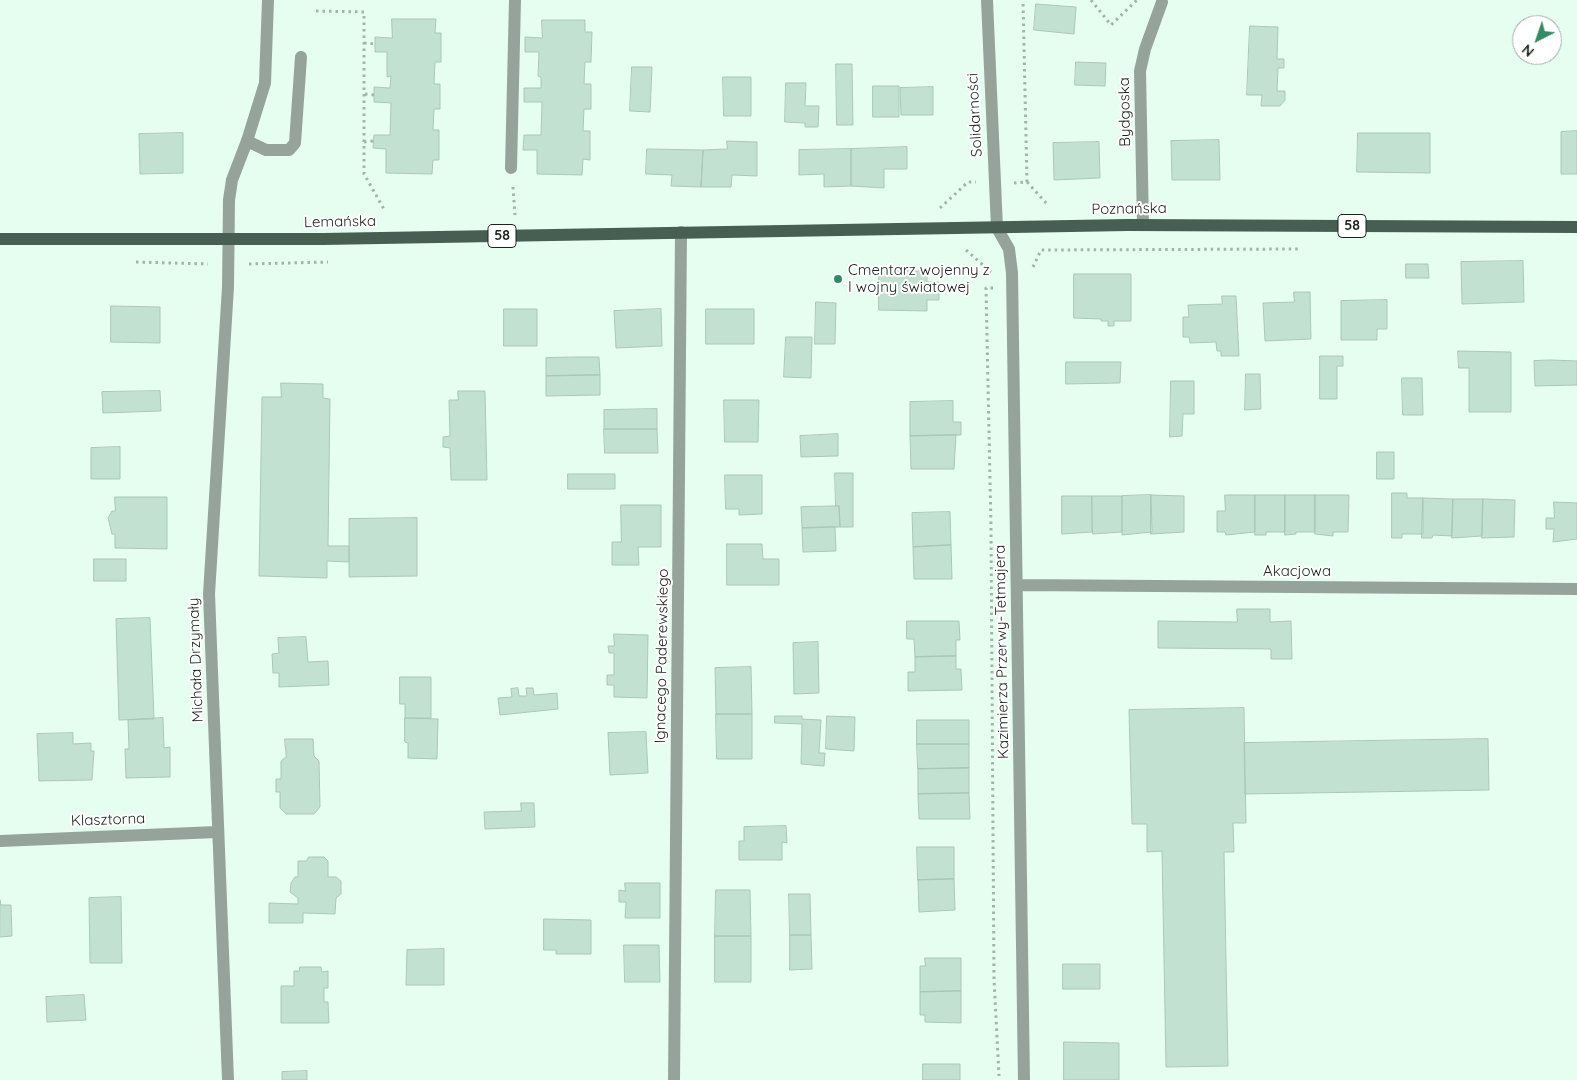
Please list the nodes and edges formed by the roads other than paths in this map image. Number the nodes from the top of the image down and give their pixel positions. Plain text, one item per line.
1 (268, 0) edge
2 (515, 0) edge
3 (987, 0) edge
4 (1162, 2) dead end
5 (302, 57) dead end
6 (247, 141) junction
7 (511, 168) road end
8 (1143, 225) junction
9 (1577, 227) edge
10 (997, 228) junction
11 (681, 232) junction
12 (228, 239) junction
13 (0, 240) edge
14 (1017, 585) junction
15 (1577, 589) edge
16 (217, 832) junction
17 (0, 841) edge
18 (228, 1080) edge
19 (674, 1080) edge
20 (1024, 1080) edge

1 - 6 street, Michała Drzymały
2 - 7 street
3 - 10 street, Solidarności
4 - 8 street, Bydgoska
5 - 6 street
6 - 12 street, Michała Drzymały
8 - 9 main road, Poznańska / 58
8 - 10 main road, Poznańska / 58
10 - 11 main road, Poznańska / 58
10 - 14 street, Kazimierza Przerwy-Tetmajera
11 - 12 main road, Lemańska / 58
11 - 19 street, Ignacego Paderewskiego
12 - 13 main road, Lemańska / 58
12 - 16 street, Michała Drzymały
14 - 15 street, Akacjowa
14 - 20 street, Kazimierza Przerwy-Tetmajera
16 - 17 street, Klasztorna
16 - 18 street, Michała Drzymały

